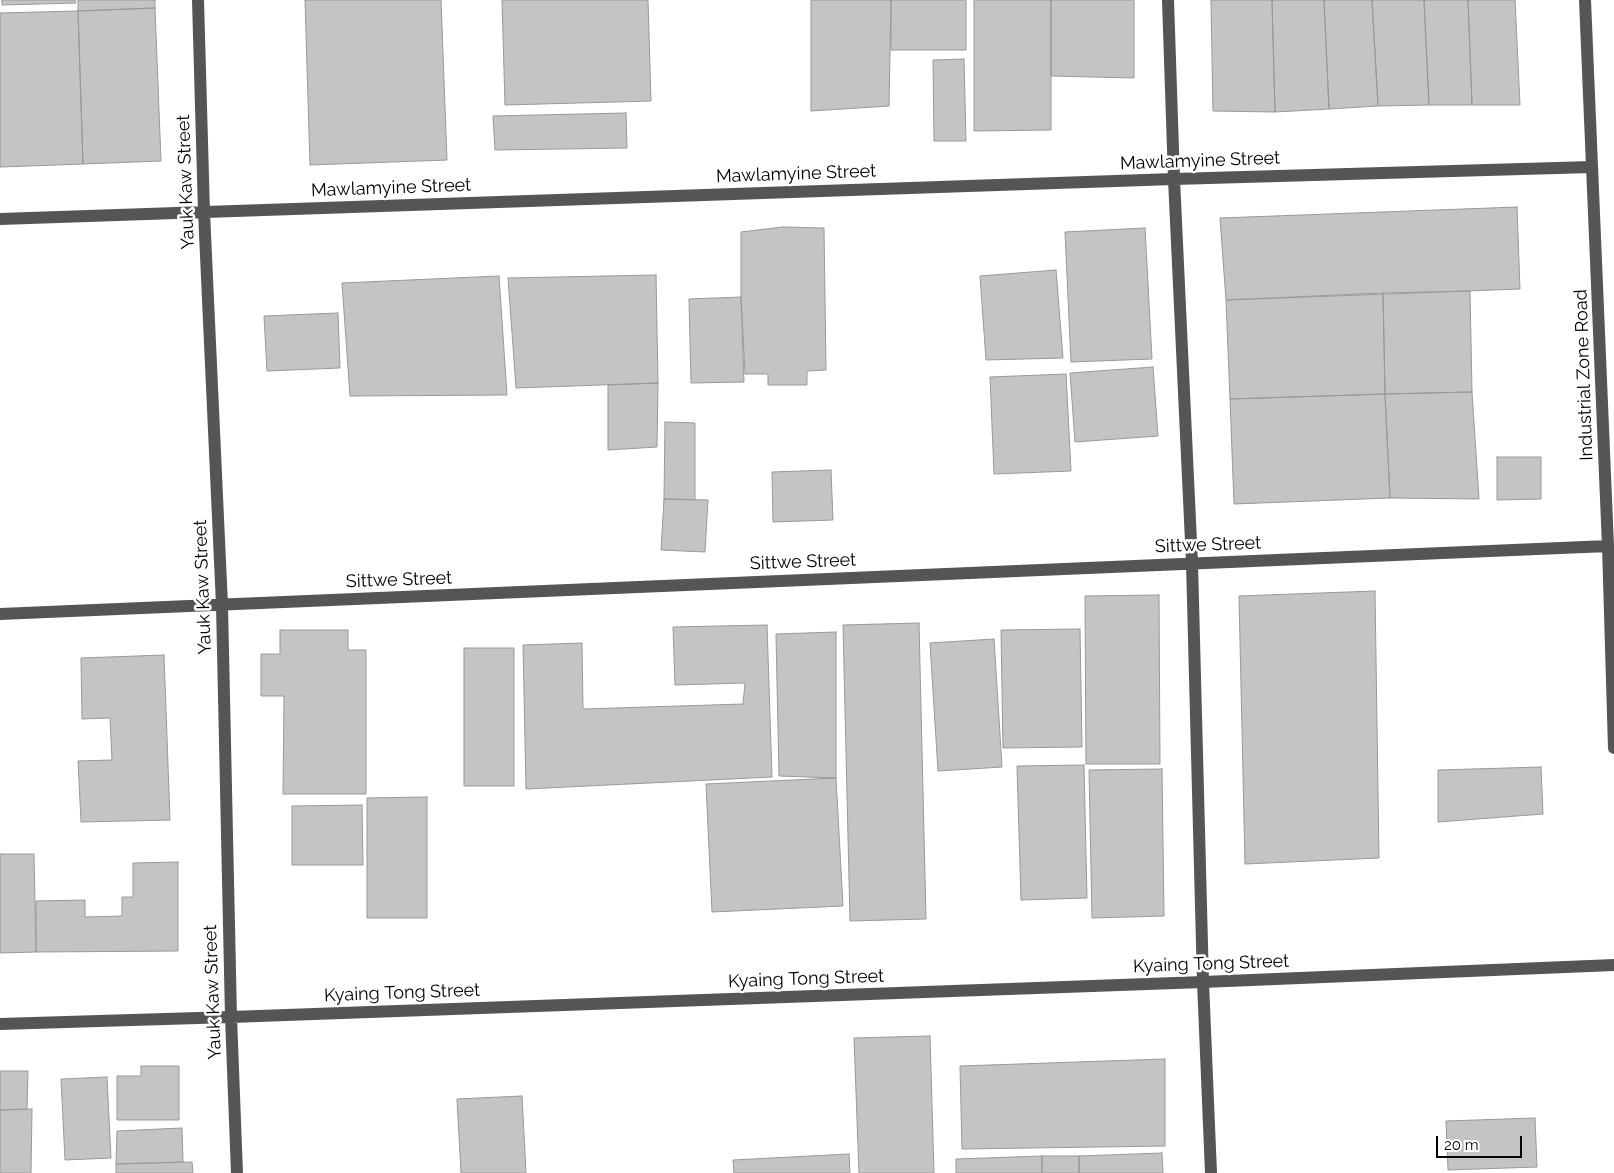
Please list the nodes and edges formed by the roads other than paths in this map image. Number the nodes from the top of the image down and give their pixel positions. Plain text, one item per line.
1 (198, 0) edge
2 (1168, 0) edge
3 (1585, 0) edge
4 (1592, 167) junction
5 (1174, 179) junction
6 (204, 212) junction
7 (0, 219) edge
8 (1608, 546) junction
9 (1192, 563) junction
10 (222, 605) junction
11 (0, 614) edge
12 (1614, 748) edge
13 (1614, 965) edge
14 (1203, 982) junction
15 (231, 1017) junction
16 (0, 1024) edge
17 (237, 1173) edge
18 (1211, 1173) edge

1 - 6 street, Yauk Kaw Street
2 - 5 street
3 - 4 street, Industrial Zone Road
4 - 5 street, Mawlamyine Street
4 - 8 street, Industrial Zone Road
5 - 6 street, Mawlamyine Street
5 - 9 street
6 - 7 street, Mawlamyine Street
6 - 10 street, Yauk Kaw Street
8 - 9 street, Sittwe Street
8 - 12 street, Industrial Zone Road
9 - 10 street, Sittwe Street
9 - 14 street
10 - 11 street, Sittwe Street
10 - 15 street, Yauk Kaw Street
13 - 14 street, Kyaing Tong Street
14 - 15 street, Kyaing Tong Street
14 - 18 street
15 - 16 street, Kyaing Tong Street
15 - 17 street, Yauk Kaw Street

